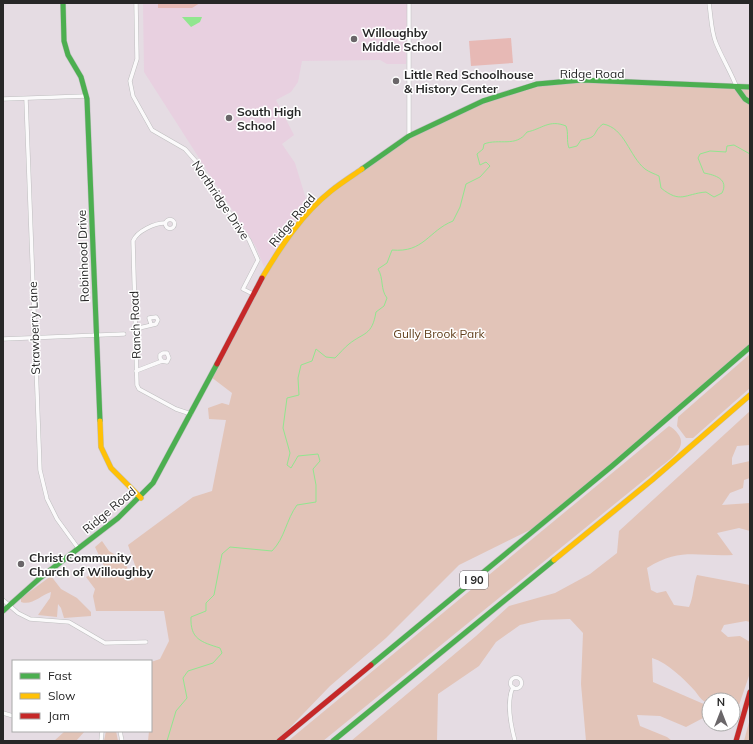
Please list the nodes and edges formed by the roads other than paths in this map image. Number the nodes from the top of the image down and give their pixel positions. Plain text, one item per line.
1 (63, 3) edge
2 (136, 3) edge
3 (409, 3) edge
4 (710, 3) edge
5 (750, 87) edge
6 (737, 88) junction
7 (86, 96) junction
8 (3, 99) edge
9 (26, 99) junction
10 (750, 102) edge
11 (409, 136) junction
12 (165, 223) dead end
13 (253, 294) junction
14 (151, 324) dead end
15 (135, 329) junction
16 (124, 334) dead end
17 (96, 336) junction
18 (34, 338) junction
19 (3, 339) edge
20 (750, 347) edge
21 (162, 362) dead end
22 (136, 371) junction
23 (750, 395) edge
24 (191, 414) junction
25 (141, 498) junction
26 (78, 548) junction
27 (3, 600) edge
28 (9, 605) junction
29 (3, 611) edge
30 (146, 642) dead end
31 (513, 687) dead end
32 (750, 692) edge
33 (279, 741) edge
34 (332, 741) edge
35 (515, 741) edge
36 (736, 741) edge

1 - 7 main road, Robinhood Drive
2 - 13 street, Northridge Drive
3 - 11 street
4 - 6 street
5 - 6 main road, Ridge Road
6 - 10 main road
6 - 11 main road, Ridge Road
7 - 9 street
7 - 17 main road, Robinhood Drive
8 - 9 street
9 - 18 street, Strawberry Lane
11 - 13 main road, Ridge Road
12 - 15 street, Ranch Road
13 - 24 main road, Ridge Road
14 - 15 street
15 - 22 street, Ranch Road
16 - 17 street
17 - 18 street
17 - 25 main road, Robinhood Drive
18 - 19 street
18 - 26 street, Strawberry Lane
20 - 33 main road, I 90
21 - 22 street
22 - 24 street, Ranch Road
23 - 34 main road
24 - 25 main road, Ridge Road
25 - 26 main road, Ridge Road
26 - 28 main road, Ridge Road
27 - 28 street
28 - 29 main road, Ridge Road
28 - 30 street
31 - 35 street
32 - 36 main road

